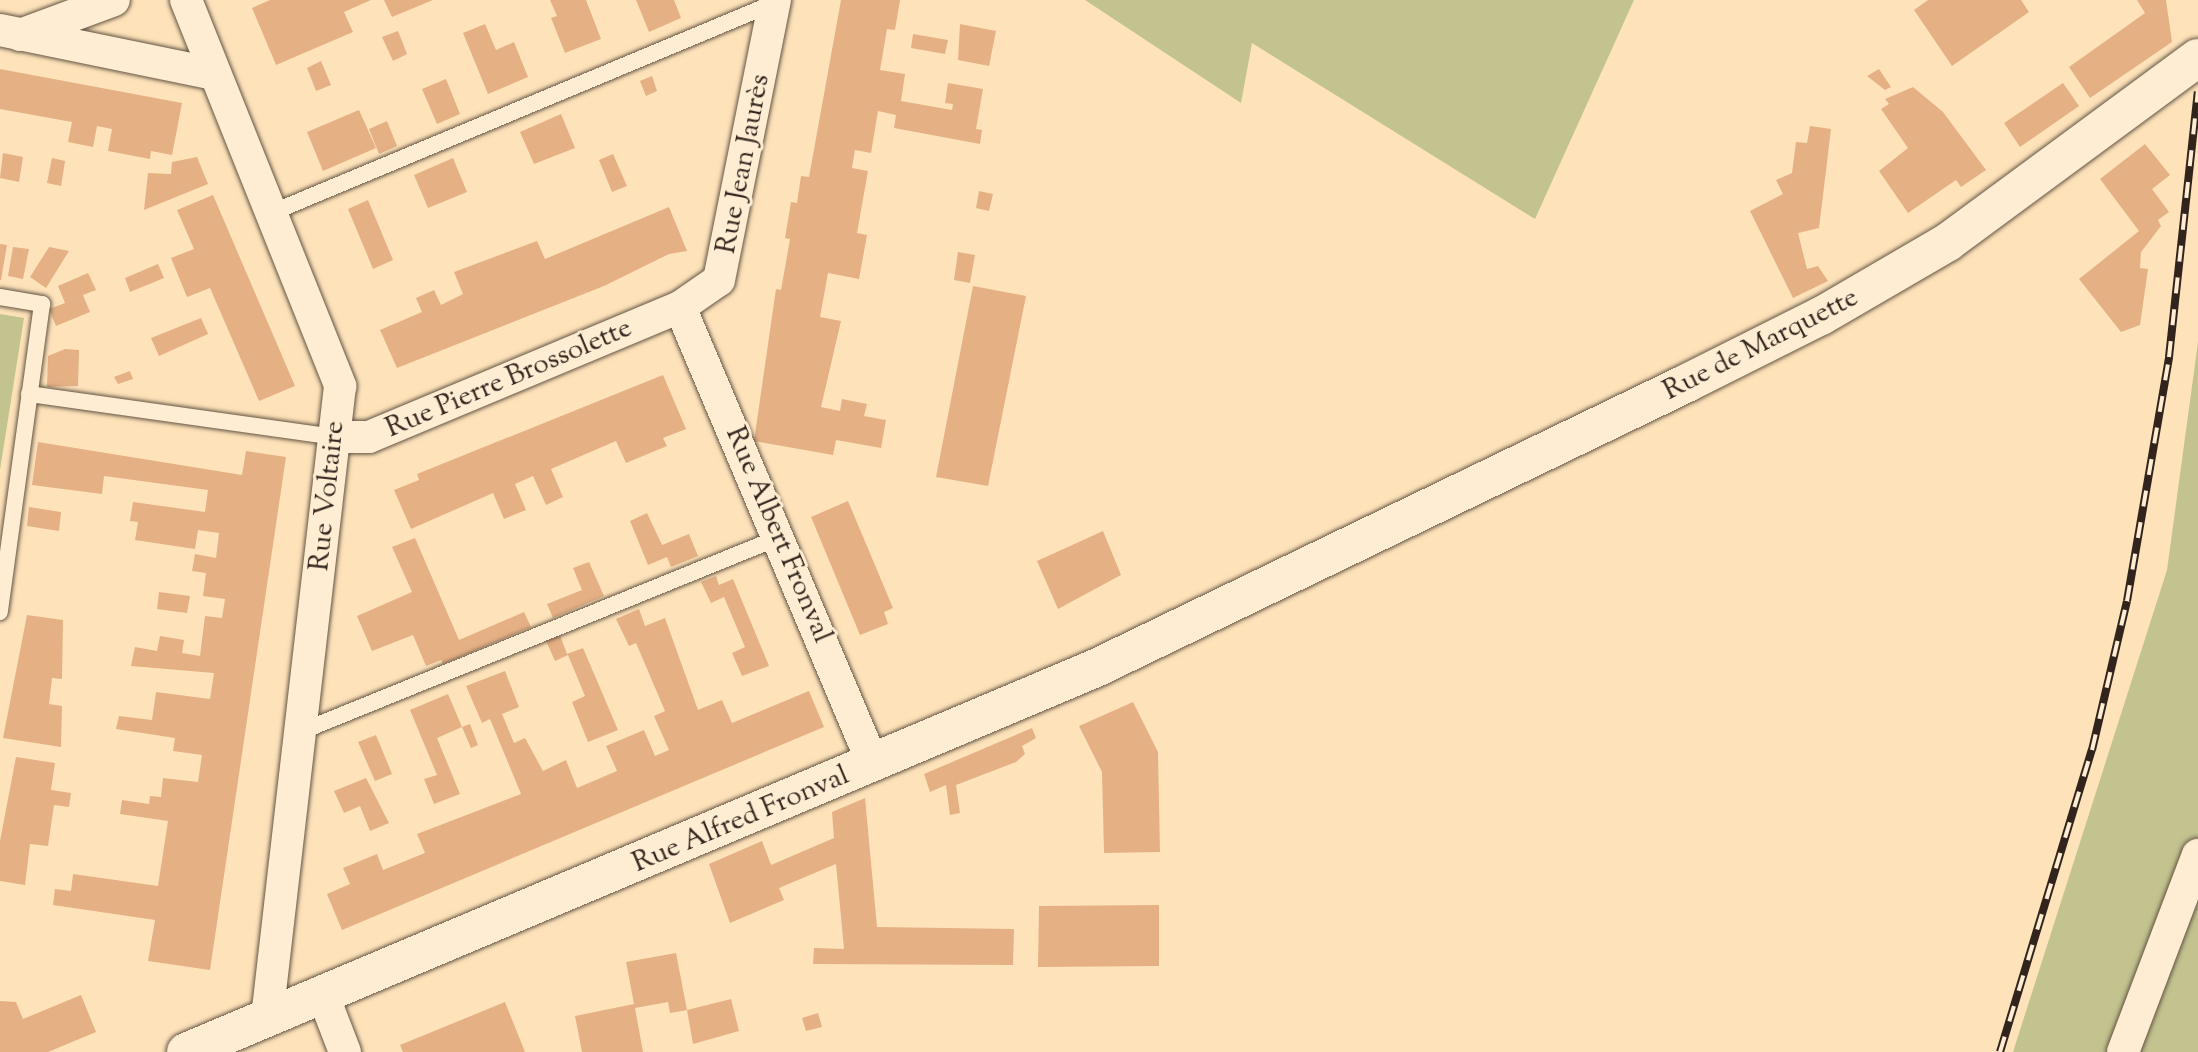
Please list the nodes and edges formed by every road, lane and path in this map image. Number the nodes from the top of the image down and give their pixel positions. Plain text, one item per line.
1 (114, 0) edge
2 (186, 0) edge
3 (775, 2) edge
4 (10, 32) edge
5 (2198, 58) edge
6 (215, 74) junction
7 (271, 214) junction
8 (0, 297) edge
9 (680, 307) junction
10 (29, 394) junction
11 (335, 437) junction
12 (780, 537) junction
13 (1292, 577) joint
14 (0, 612) edge
15 (300, 732) junction
16 (873, 764) junction
17 (2198, 855) edge
18 (323, 995) junction
19 (267, 1018) junction
20 (186, 1052) edge
21 (345, 1052) edge
22 (2123, 1052) edge

1 - 4 street
2 - 6 street, Rue Voltaire
3 - 7 lane
3 - 9 street, Rue Jean Jaurès
4 - 6 street
5 - 13 street, Rue de Marquette
6 - 7 street, Rue Voltaire
7 - 11 street, Rue Voltaire
8 - 10 lane
9 - 11 street, Rue Pierre Brossolette
9 - 12 street, Rue Albert Fronval
10 - 11 lane
10 - 14 lane
11 - 15 street, Rue Voltaire
12 - 15 lane
12 - 16 street, Rue Albert Fronval
13 - 16 street, Rue Alfred Fronval
15 - 19 street, Rue Voltaire
16 - 18 street, Rue Alfred Fronval
17 - 22 street
18 - 19 street, Rue Alfred Fronval
18 - 21 street
19 - 20 street, Rue Alfred Fronval

